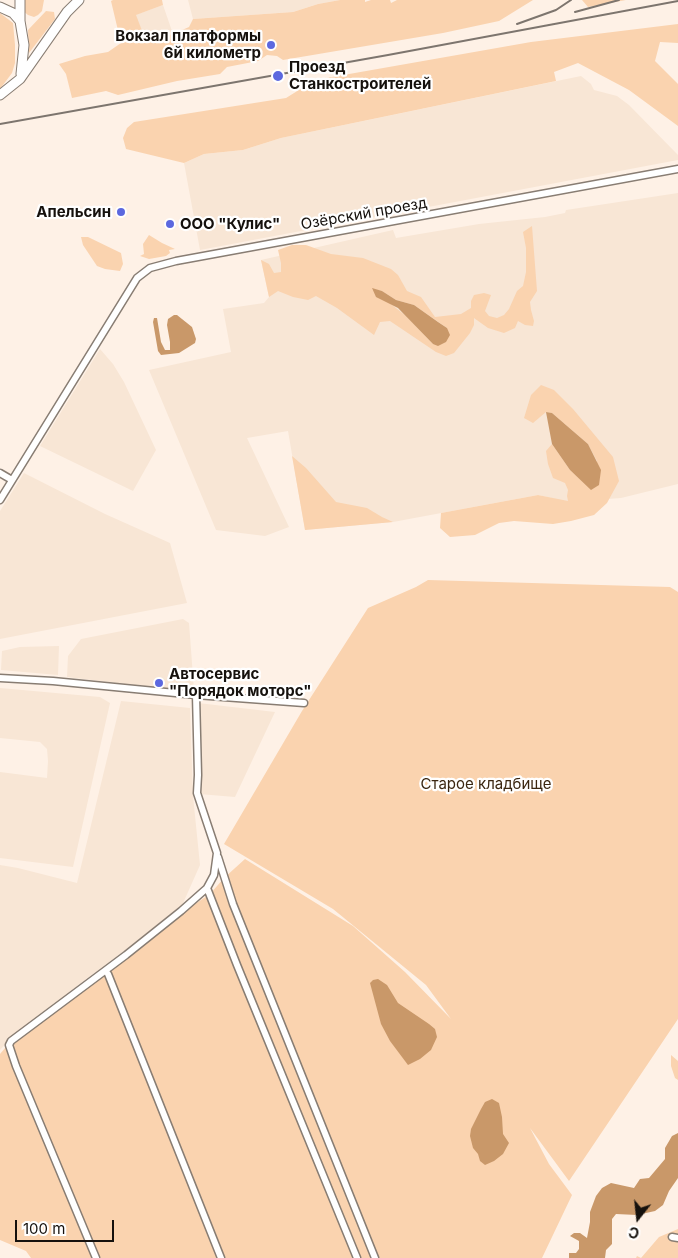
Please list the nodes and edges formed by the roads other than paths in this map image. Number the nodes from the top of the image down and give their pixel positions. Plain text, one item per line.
1 (20, 0) edge
2 (79, 0) edge
3 (0, 6) edge
4 (20, 21) junction
5 (20, 79) junction
6 (0, 95) edge
7 (678, 169) edge
8 (0, 473) edge
9 (12, 480) junction
10 (0, 500) edge
11 (0, 678) edge
12 (196, 695) junction
13 (304, 703) dead end
14 (217, 853) junction
15 (207, 888) junction
16 (108, 974) dead end
17 (96, 1258) edge
18 (221, 1258) edge
19 (357, 1258) edge
20 (375, 1258) edge

1 - 4 main road
2 - 5 main road
3 - 4 main road
4 - 5 main road
5 - 6 main road
7 - 9 street, Озёрский проезд
8 - 9 street
9 - 10 street, Озёрский проезд
11 - 12 street
12 - 13 street
12 - 14 street
14 - 15 street
14 - 20 street
15 - 17 street
15 - 19 street
16 - 18 street

